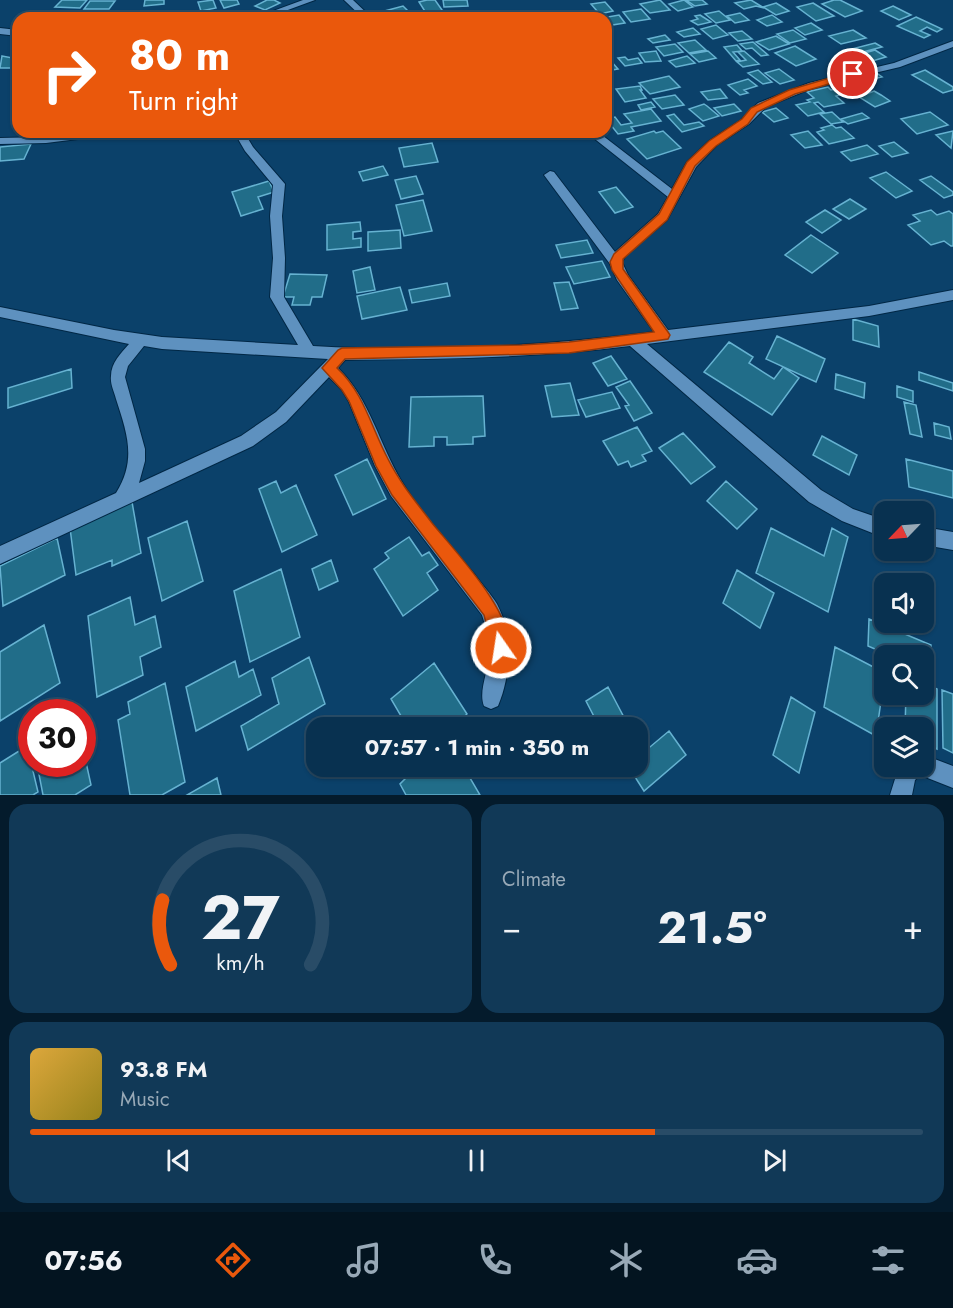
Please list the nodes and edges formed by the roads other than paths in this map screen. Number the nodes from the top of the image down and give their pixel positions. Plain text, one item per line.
1 (311, 0) edge
2 (348, 0) edge
3 (276, 12) edge
4 (361, 12) edge
5 (953, 44) edge
6 (62, 138) edge
7 (243, 138) edge
8 (599, 138) edge
9 (0, 141) edge
10 (550, 175) dead end
11 (674, 196) junction
12 (616, 262) junction
13 (953, 295) edge
14 (0, 312) edge
15 (664, 335) junction
16 (141, 340) junction
17 (633, 340) junction
18 (309, 352) junction
19 (342, 354) junction
20 (329, 368) junction
21 (122, 499) junction
22 (874, 525) edge
23 (934, 538) edge
24 (953, 541) edge
25 (0, 555) edge
26 (491, 699) dead end
27 (934, 770) edge
28 (906, 777) edge
29 (953, 777) edge
30 (901, 795) edge

1 - 3 street
2 - 4 street
5 - 11 street
6 - 9 street
7 - 18 street
8 - 11 street
10 - 12 street
11 - 12 street
12 - 15 street
13 - 15 street
14 - 16 street
15 - 17 street
16 - 18 street
16 - 21 street
17 - 19 street
17 - 22 street
18 - 19 street
19 - 20 street
20 - 21 street
20 - 26 street
21 - 25 street
23 - 24 street
27 - 29 street
28 - 30 street

